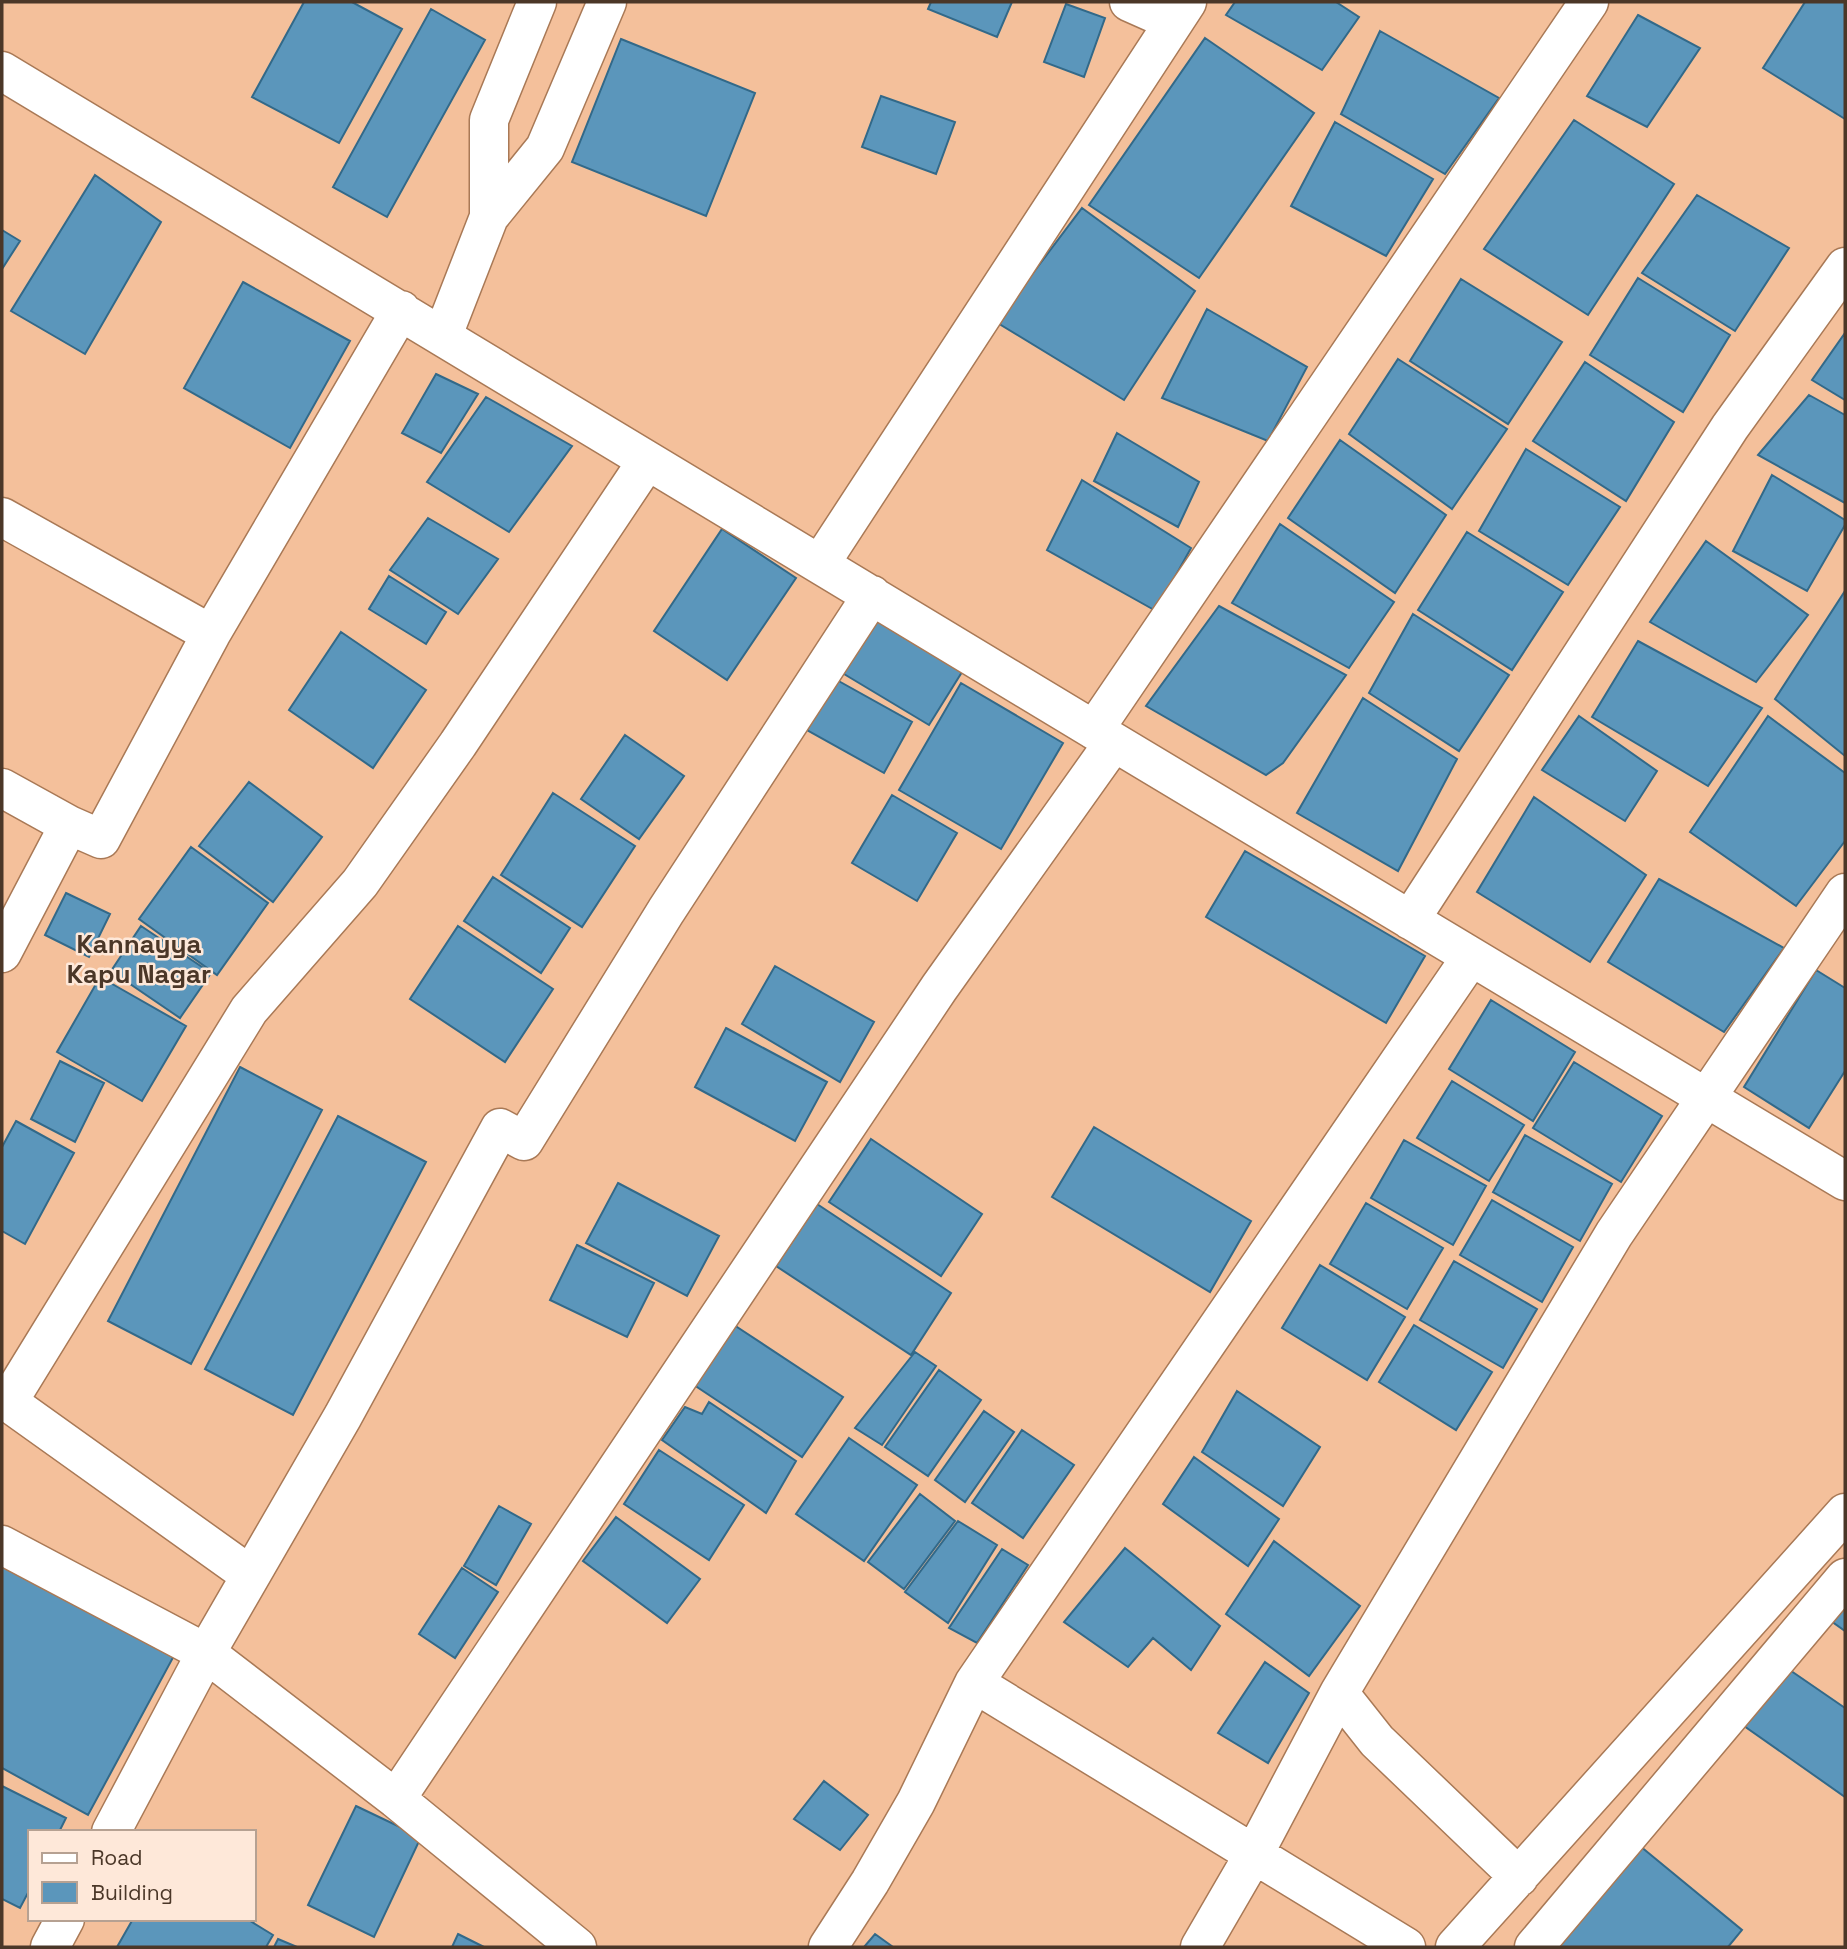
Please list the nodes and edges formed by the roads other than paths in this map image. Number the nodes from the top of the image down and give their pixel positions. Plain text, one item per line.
1 (537, 2) edge
2 (607, 2) edge
3 (1129, 2) edge
4 (1589, 2) edge
5 (1180, 12) edge
6 (2, 71) edge
7 (489, 217) junction
8 (1845, 267) edge
9 (401, 310) junction
10 (443, 335) junction
11 (647, 461) junction
12 (2, 517) edge
13 (820, 564) junction
14 (872, 595) junction
15 (211, 634) junction
16 (1104, 736) junction
17 (2, 789) edge
18 (69, 825) junction
19 (1845, 893) edge
20 (1410, 920) junction
21 (2, 953) edge
22 (1471, 957) junction
23 (1706, 1097) junction
24 (1845, 1181) edge
25 (5, 1403) edge
26 (1845, 1513) edge
27 (2, 1545) edge
28 (250, 1575) junction
29 (1845, 1578) edge
30 (206, 1653) junction
31 (974, 1683) junction
32 (1339, 1693) junction
33 (1596, 1791) junction
34 (396, 1799) junction
35 (1636, 1826) junction
36 (112, 1830) edge
37 (1254, 1854) junction
38 (1519, 1877) junction
39 (64, 1921) edge
40 (50, 1947) edge
41 (577, 1947) edge
42 (828, 1947) edge
43 (1200, 1947) edge
44 (1406, 1947) edge
45 (1455, 1947) edge
46 (1534, 1947) edge

1 - 7 street
2 - 7 street
3 - 5 street
4 - 16 street
5 - 13 street
6 - 9 street
7 - 10 street
8 - 20 street
9 - 10 street
9 - 15 street
10 - 11 street
11 - 13 street
11 - 25 street
12 - 15 street
13 - 14 street
14 - 16 street
14 - 28 street
15 - 18 street
16 - 20 street
16 - 34 street
17 - 18 street
18 - 21 street
19 - 23 street
20 - 22 street
22 - 23 street
22 - 31 street
23 - 24 street
23 - 32 street
25 - 28 street
26 - 33 street
27 - 30 street
28 - 30 street
29 - 35 street
30 - 34 street
30 - 36 street
31 - 37 street
31 - 42 street
32 - 37 street
32 - 38 street
33 - 35 street
33 - 38 street
34 - 41 street
35 - 46 street
37 - 43 street
37 - 44 street
38 - 45 street
39 - 40 street

